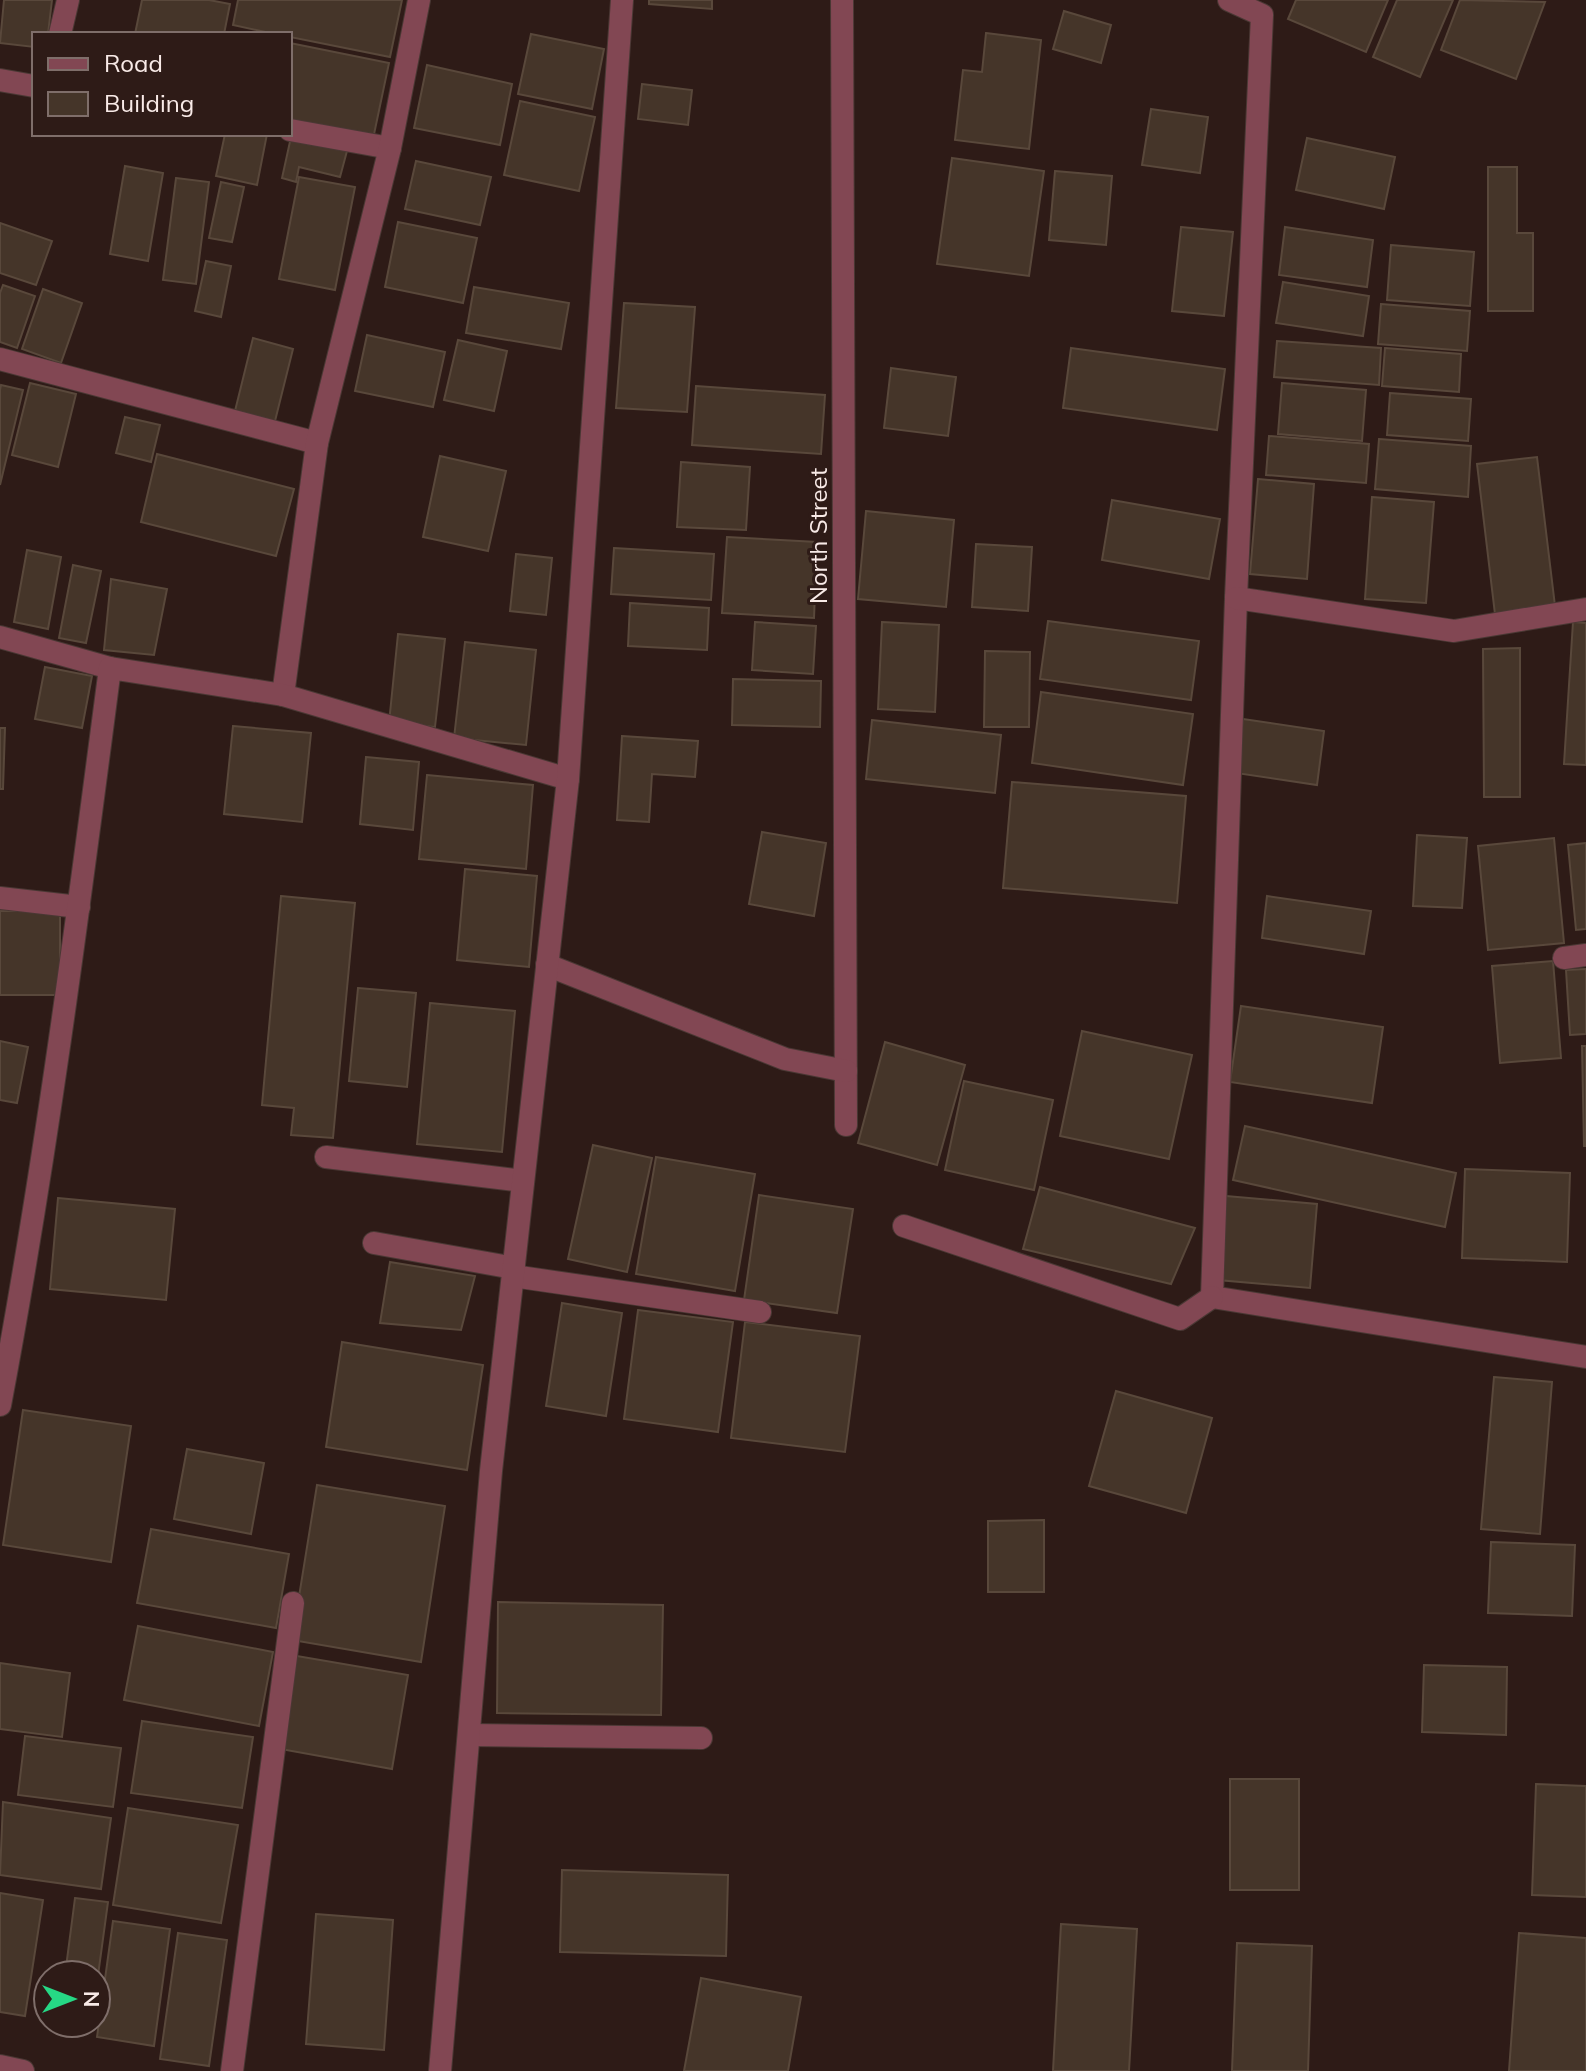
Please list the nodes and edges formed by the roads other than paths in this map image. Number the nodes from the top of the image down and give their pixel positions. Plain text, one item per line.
1 (68, 0) edge
2 (419, 0) edge
3 (622, 0) edge
4 (842, 0) edge
5 (1229, 0) edge
6 (60, 32) edge
7 (0, 80) edge
8 (32, 86) edge
9 (292, 130) edge
10 (390, 148) junction
11 (0, 359) edge
12 (317, 443) junction
13 (1236, 598) junction
14 (1586, 609) edge
15 (0, 637) edge
16 (110, 668) junction
17 (283, 695) junction
18 (568, 779) junction
19 (0, 898) edge
20 (79, 907) junction
21 (547, 965) junction
22 (846, 1071) junction
23 (846, 1125) dead end
24 (326, 1157) dead end
25 (523, 1181) junction
26 (904, 1226) dead end
27 (374, 1243) dead end
28 (513, 1272) junction
29 (1212, 1297) junction
30 (760, 1312) dead end
31 (1586, 1357) edge
32 (0, 1405) edge
33 (293, 1603) dead end
34 (470, 1735) junction
35 (701, 1738) dead end
36 (0, 2066) edge
37 (23, 2071) edge
38 (232, 2071) edge
39 (440, 2071) edge

1 - 6 street
2 - 10 street
3 - 18 street
4 - 22 street, North Street
5 - 13 street
7 - 8 street
9 - 10 street
10 - 12 street
11 - 12 street
12 - 17 street
13 - 14 street
13 - 29 street
15 - 16 street
16 - 17 street
16 - 20 street
17 - 18 street
18 - 21 street
19 - 20 street
20 - 32 street
21 - 22 street
21 - 25 street
22 - 23 street, North Street
24 - 25 street
25 - 28 street
26 - 29 street
27 - 28 street
28 - 30 street
28 - 34 street
29 - 31 street
33 - 38 street
34 - 35 street
34 - 39 street
36 - 37 street

